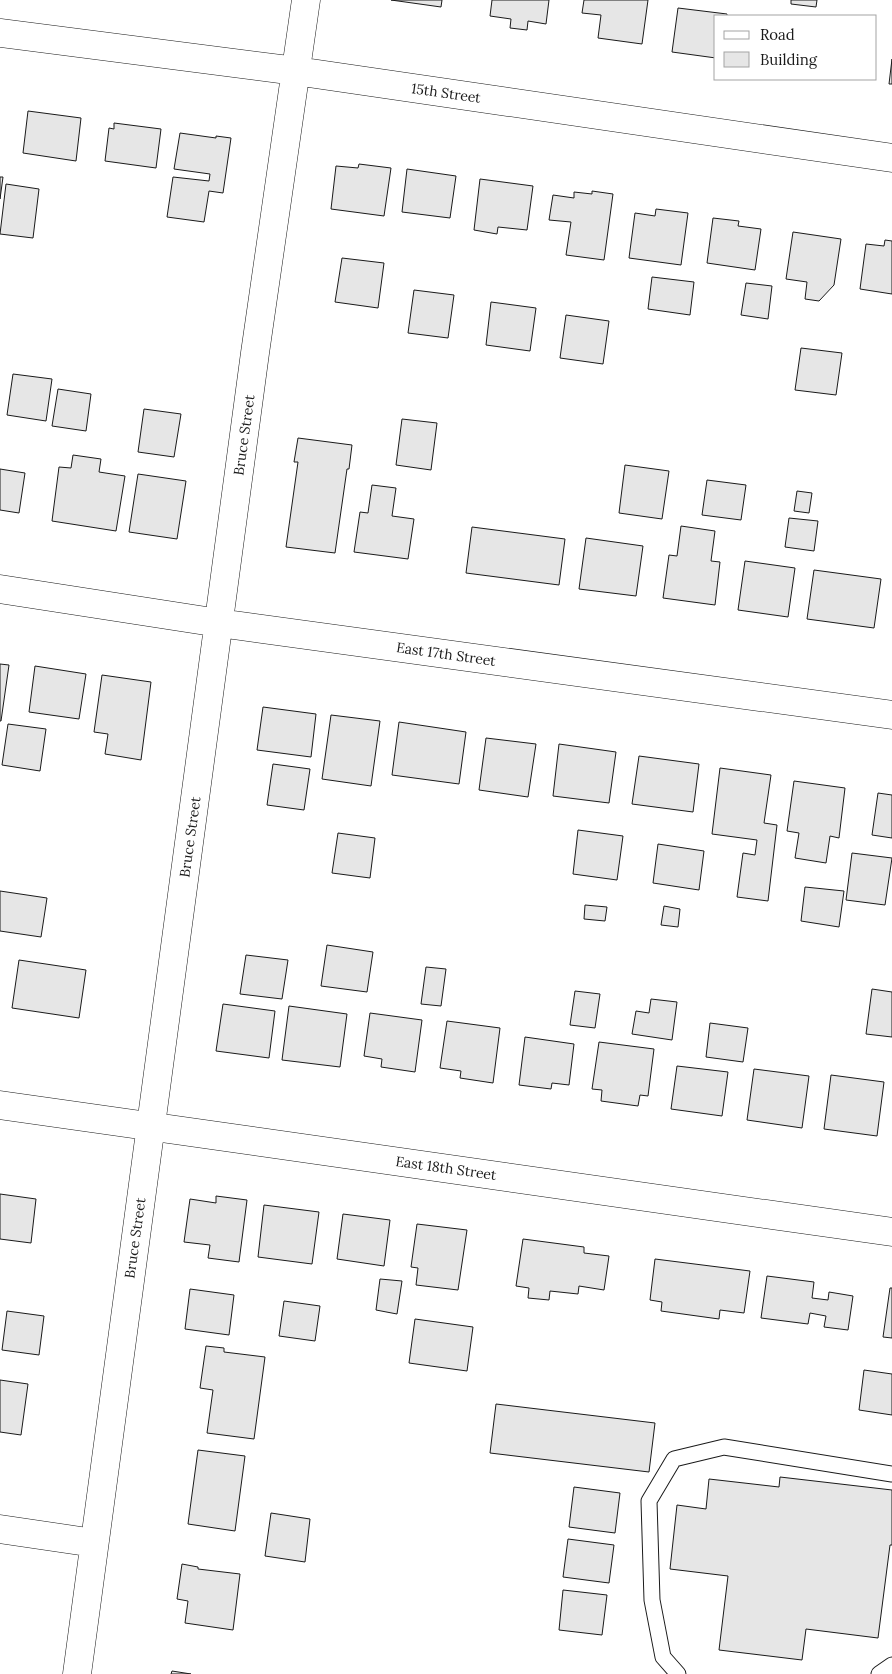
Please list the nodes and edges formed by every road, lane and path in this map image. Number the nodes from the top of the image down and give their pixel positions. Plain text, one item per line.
1 (306, 0) edge
2 (0, 33) edge
3 (296, 70) junction
4 (892, 158) edge
5 (0, 589) edge
6 (218, 623) junction
7 (892, 715) edge
8 (0, 1105) edge
9 (151, 1126) junction
10 (892, 1232) edge
11 (892, 1474) edge
12 (0, 1529) edge
13 (94, 1543) junction
14 (892, 1665) edge
15 (76, 1674) edge
16 (678, 1674) edge
17 (878, 1674) edge

1 - 3 street, Bruce Street
2 - 3 street, 15th Street
3 - 4 street, 15th Street
3 - 6 street, Bruce Street
5 - 6 street, East 17th Street
6 - 7 street, East 17th Street
6 - 9 street, Bruce Street
8 - 9 street, East 18th Street
9 - 10 street, East 18th Street
9 - 13 street, Bruce Street
11 - 16 lane
12 - 13 street
13 - 15 street, Bruce Street
14 - 17 lane

